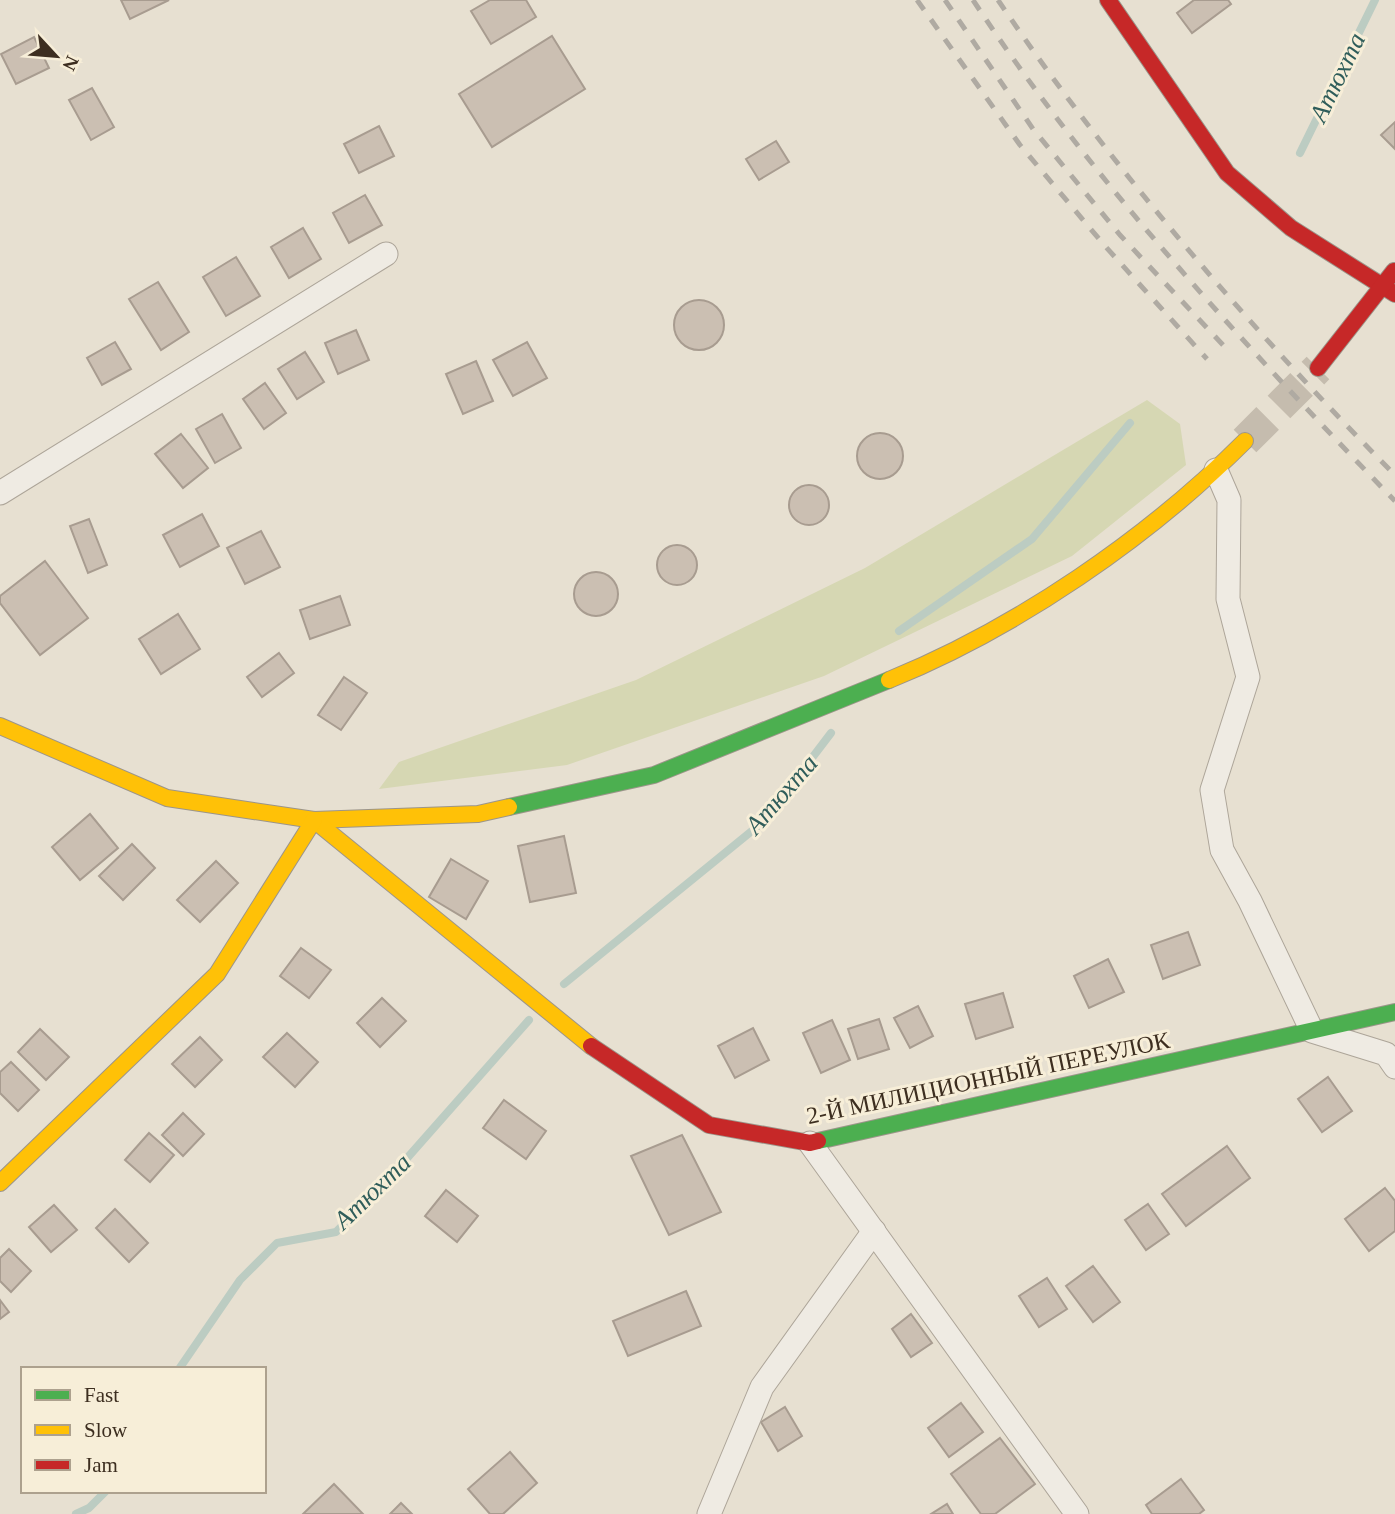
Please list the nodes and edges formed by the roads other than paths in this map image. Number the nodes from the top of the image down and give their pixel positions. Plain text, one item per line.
1 (1108, 0) edge
2 (386, 254) dead end
3 (1395, 270) edge
4 (1388, 290) edge
5 (1318, 368) tunnel mouth
6 (1245, 441) tunnel mouth
7 (1216, 470) junction
8 (0, 493) edge
9 (0, 726) edge
10 (314, 820) junction
11 (1395, 1012) edge
12 (1312, 1031) junction
13 (1395, 1067) edge
14 (810, 1143) junction
15 (0, 1183) edge
16 (874, 1231) junction
17 (1075, 1513) edge
18 (709, 1514) edge

1 - 4 street
2 - 8 street
3 - 4 street
4 - 5 street
6 - 7 street
7 - 10 street
7 - 12 street
9 - 10 street
10 - 14 street, 2-Й МИЛИЦИОННЫЙ ПЕРЕУЛОК
10 - 15 street
11 - 12 street, 2-Й МИЛИЦИОННЫЙ ПЕРЕУЛОК
12 - 13 street
12 - 14 street, 2-Й МИЛИЦИОННЫЙ ПЕРЕУЛОК
14 - 16 street
16 - 17 street
16 - 18 street

